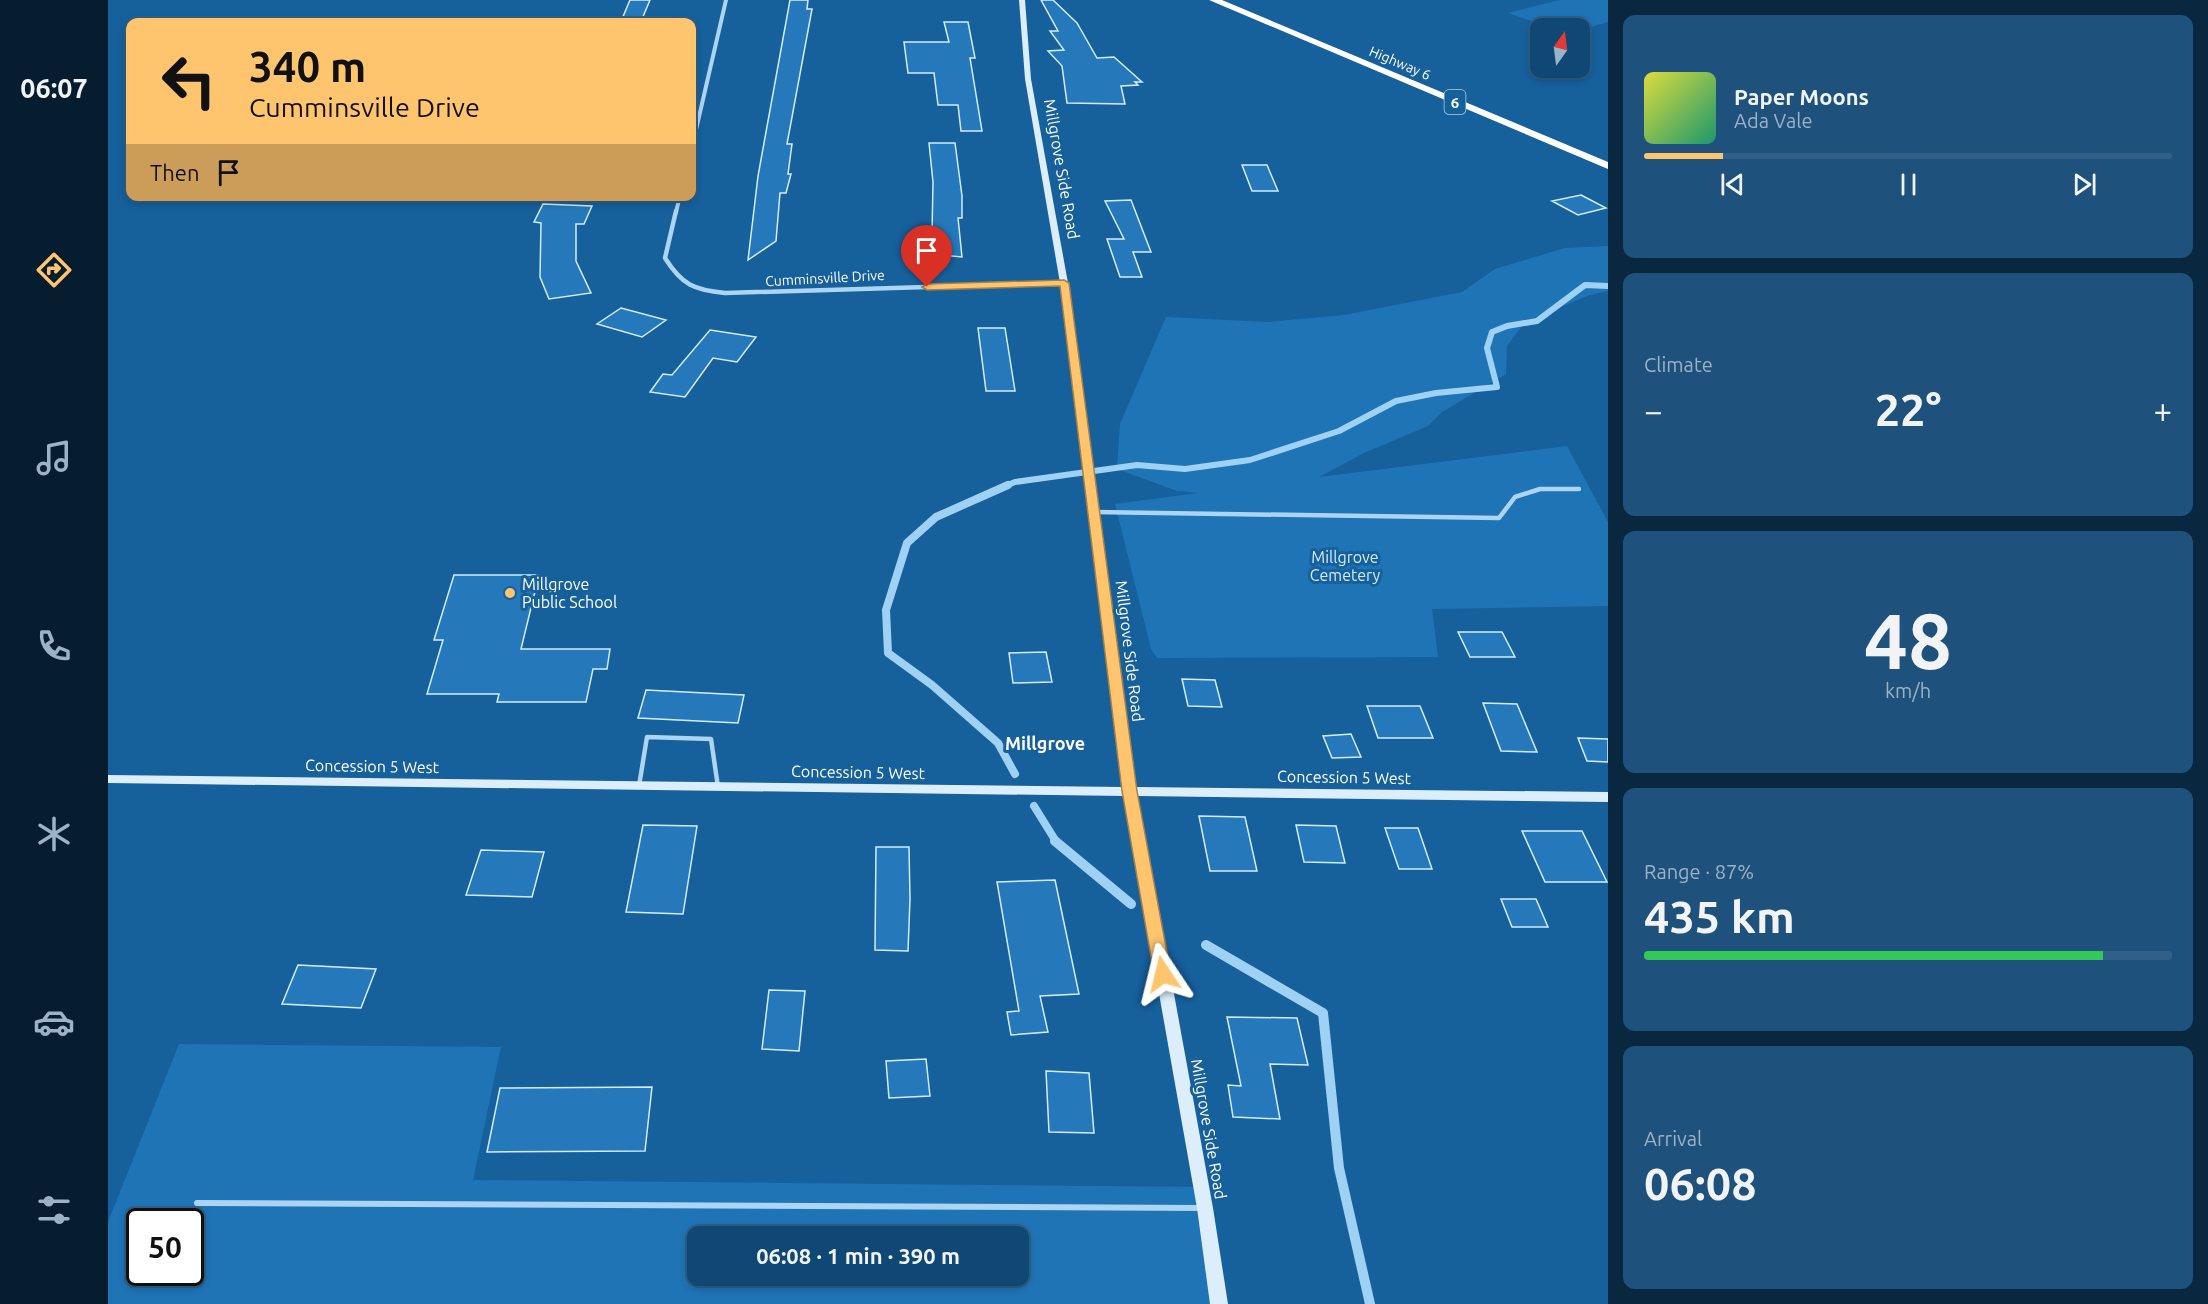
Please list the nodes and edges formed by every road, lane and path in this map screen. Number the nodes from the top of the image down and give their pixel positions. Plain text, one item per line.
1 (726, 0) edge
2 (1022, 0) edge
3 (1214, 0) edge
4 (696, 130) edge
5 (1608, 166) edge
6 (679, 201) edge
7 (1064, 283) junction
8 (1580, 489) dead end
9 (1094, 512) junction
10 (108, 779) edge
11 (639, 786) junction
12 (718, 787) junction
13 (1130, 791) junction
14 (1608, 797) edge
15 (197, 1203) dead end
16 (1204, 1208) junction
17 (1219, 1304) edge

1 - 4 street
2 - 7 main road, Millgrove Side Road
3 - 5 highway, Highway 6 / 6
6 - 7 street, Cumminsville Drive
7 - 9 main road, Millgrove Side Road
8 - 9 lane
9 - 13 main road, Millgrove Side Road
10 - 11 main road, Concession 5 West
11 - 12 main road, Concession 5 West
11 - 12 lane
12 - 13 main road, Concession 5 West
13 - 14 main road, Concession 5 West
13 - 16 main road, Millgrove Side Road
15 - 16 lane
16 - 17 main road, Millgrove Side Road

